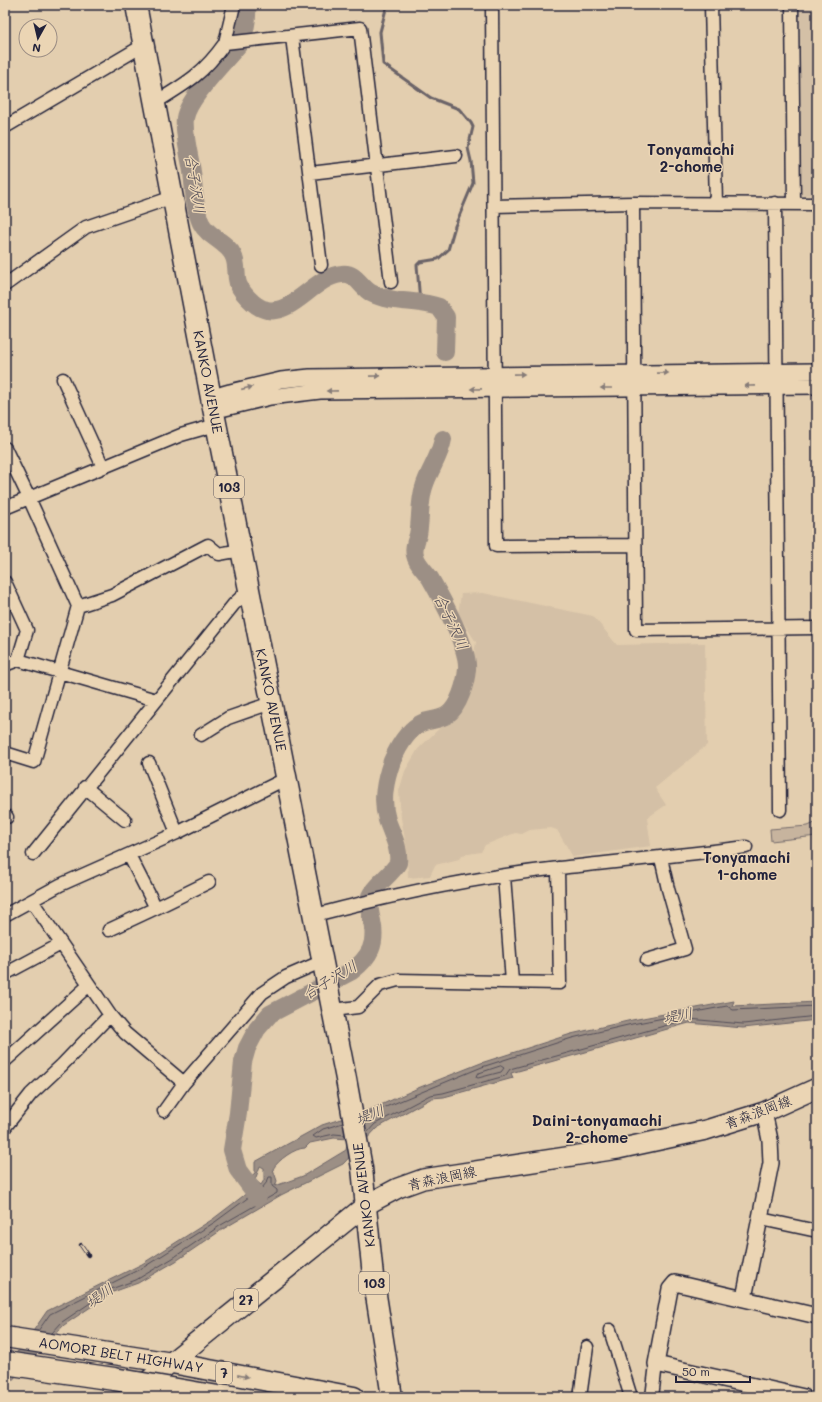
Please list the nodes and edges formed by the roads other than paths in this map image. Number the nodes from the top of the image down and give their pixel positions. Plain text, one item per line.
1 (136, 5) edge
2 (234, 5) edge
3 (492, 5) edge
4 (711, 5) edge
5 (792, 5) edge
6 (292, 37) junction
7 (229, 43) junction
8 (144, 45) junction
9 (156, 102) junction
10 (5, 126) edge
11 (456, 156) dead end
12 (377, 166) junction
13 (310, 173) junction
14 (173, 196) junction
15 (634, 203) junction
16 (716, 203) junction
17 (775, 203) junction
18 (794, 204) junction
19 (817, 204) edge
20 (494, 206) junction
21 (321, 265) dead end
22 (391, 282) dead end
23 (5, 285) edge
24 (817, 371) edge
25 (63, 379) dead end
26 (776, 379) junction
27 (635, 380) junction
28 (494, 381) junction
29 (817, 386) edge
30 (212, 403) junction
31 (216, 425) junction
32 (5, 448) edge
33 (103, 468) junction
34 (30, 498) junction
35 (5, 508) edge
36 (634, 545) junction
37 (241, 550) junction
38 (5, 582) edge
39 (249, 590) junction
40 (78, 606) junction
41 (777, 628) junction
42 (817, 628) edge
43 (18, 660) junction
44 (5, 665) edge
45 (60, 674) junction
46 (156, 700) junction
47 (271, 703) junction
48 (201, 735) dead end
49 (5, 753) edge
50 (149, 762) dead end
51 (287, 778) junction
52 (85, 787) junction
53 (780, 810) dead end
54 (125, 820) dead end
55 (177, 833) junction
56 (746, 847) dead end
57 (33, 854) dead end
58 (129, 855) junction
59 (662, 858) junction
60 (558, 868) junction
61 (504, 876) junction
62 (209, 882) dead end
63 (32, 901) junction
64 (156, 908) junction
65 (5, 914) edge
66 (315, 915) junction
67 (109, 930) dead end
68 (60, 944) junction
69 (647, 960) dead end
70 (324, 965) junction
71 (5, 974) edge
72 (512, 982) junction
73 (88, 986) junction
74 (332, 1007) junction
75 (110, 1015) junction
76 (5, 1061) edge
77 (184, 1083) junction
78 (817, 1088) edge
79 (164, 1111) dead end
80 (764, 1112) junction
81 (5, 1127) edge
82 (366, 1205) junction
83 (761, 1219) junction
84 (817, 1231) edge
85 (744, 1298) junction
86 (817, 1316) edge
87 (610, 1330) dead end
88 (5, 1337) edge
89 (587, 1347) dead end
90 (5, 1363) edge
91 (172, 1363) junction
92 (656, 1364) junction
93 (128, 1397) edge
94 (218, 1397) edge
95 (354, 1397) edge
96 (392, 1397) edge
97 (580, 1397) edge
98 (631, 1397) edge
99 (652, 1397) edge
100 (804, 1397) edge

1 - 8 highway, KANKO AVENUE / 103
2 - 7 street
3 - 20 street
4 - 16 street
5 - 18 street
6 - 7 street
6 - 12 street
6 - 13 street
7 - 9 street
8 - 9 highway, KANKO AVENUE / 103
8 - 10 street
9 - 14 highway, KANKO AVENUE / 103
11 - 12 street
12 - 13 street
12 - 22 street
13 - 21 street
14 - 23 street
14 - 30 highway, KANKO AVENUE / 103
15 - 16 street
15 - 20 street
15 - 27 street
16 - 17 street
17 - 18 street
17 - 26 street
18 - 19 street
20 - 28 street
24 - 26 street
25 - 33 street
26 - 27 street
26 - 29 street
26 - 41 street
27 - 28 street
27 - 36 street
28 - 30 street
28 - 36 street
30 - 31 highway, KANKO AVENUE / 103
31 - 33 street
31 - 37 highway, KANKO AVENUE / 103
32 - 34 street
33 - 34 street
34 - 35 street
34 - 40 street
36 - 41 street
37 - 39 highway, KANKO AVENUE / 103
37 - 40 street
38 - 43 street
39 - 46 street
39 - 47 highway, KANKO AVENUE / 103
40 - 45 street
41 - 42 street
41 - 53 street
43 - 44 street
43 - 45 street
45 - 46 street
45 - 49 street
46 - 52 street
47 - 48 street
47 - 51 highway, KANKO AVENUE / 103
50 - 55 street
51 - 55 street
51 - 66 highway, KANKO AVENUE / 103
52 - 54 street
52 - 57 street
55 - 58 street
56 - 59 street
58 - 63 street
58 - 64 street
59 - 60 street
59 - 69 street
60 - 61 street
60 - 72 street
61 - 66 street
61 - 72 street
62 - 64 street
63 - 65 street
63 - 68 street
64 - 67 street
66 - 70 highway, KANKO AVENUE / 103
68 - 71 street
68 - 73 street
70 - 74 highway, KANKO AVENUE / 103
70 - 77 street
72 - 74 street
73 - 75 street
73 - 76 street
74 - 82 highway, KANKO AVENUE / 103
75 - 77 street
75 - 81 street
77 - 79 street
78 - 80 main road, 青森浪岡線 / 27
80 - 82 main road, 青森浪岡線 / 27
80 - 83 street
82 - 91 main road, 青森浪岡線 / 27
82 - 96 highway, KANKO AVENUE / 103
83 - 84 street
83 - 85 street
85 - 86 street
85 - 92 street
87 - 98 street
88 - 91 highway, AOMORI BELT HIGHWAY / 7
89 - 97 street
90 - 94 highway, bridge
91 - 93 main road, 青森浪岡線 / 27
91 -> 95 highway, AOMORI BELT HIGHWAY / 7
92 - 99 street
92 - 100 street

